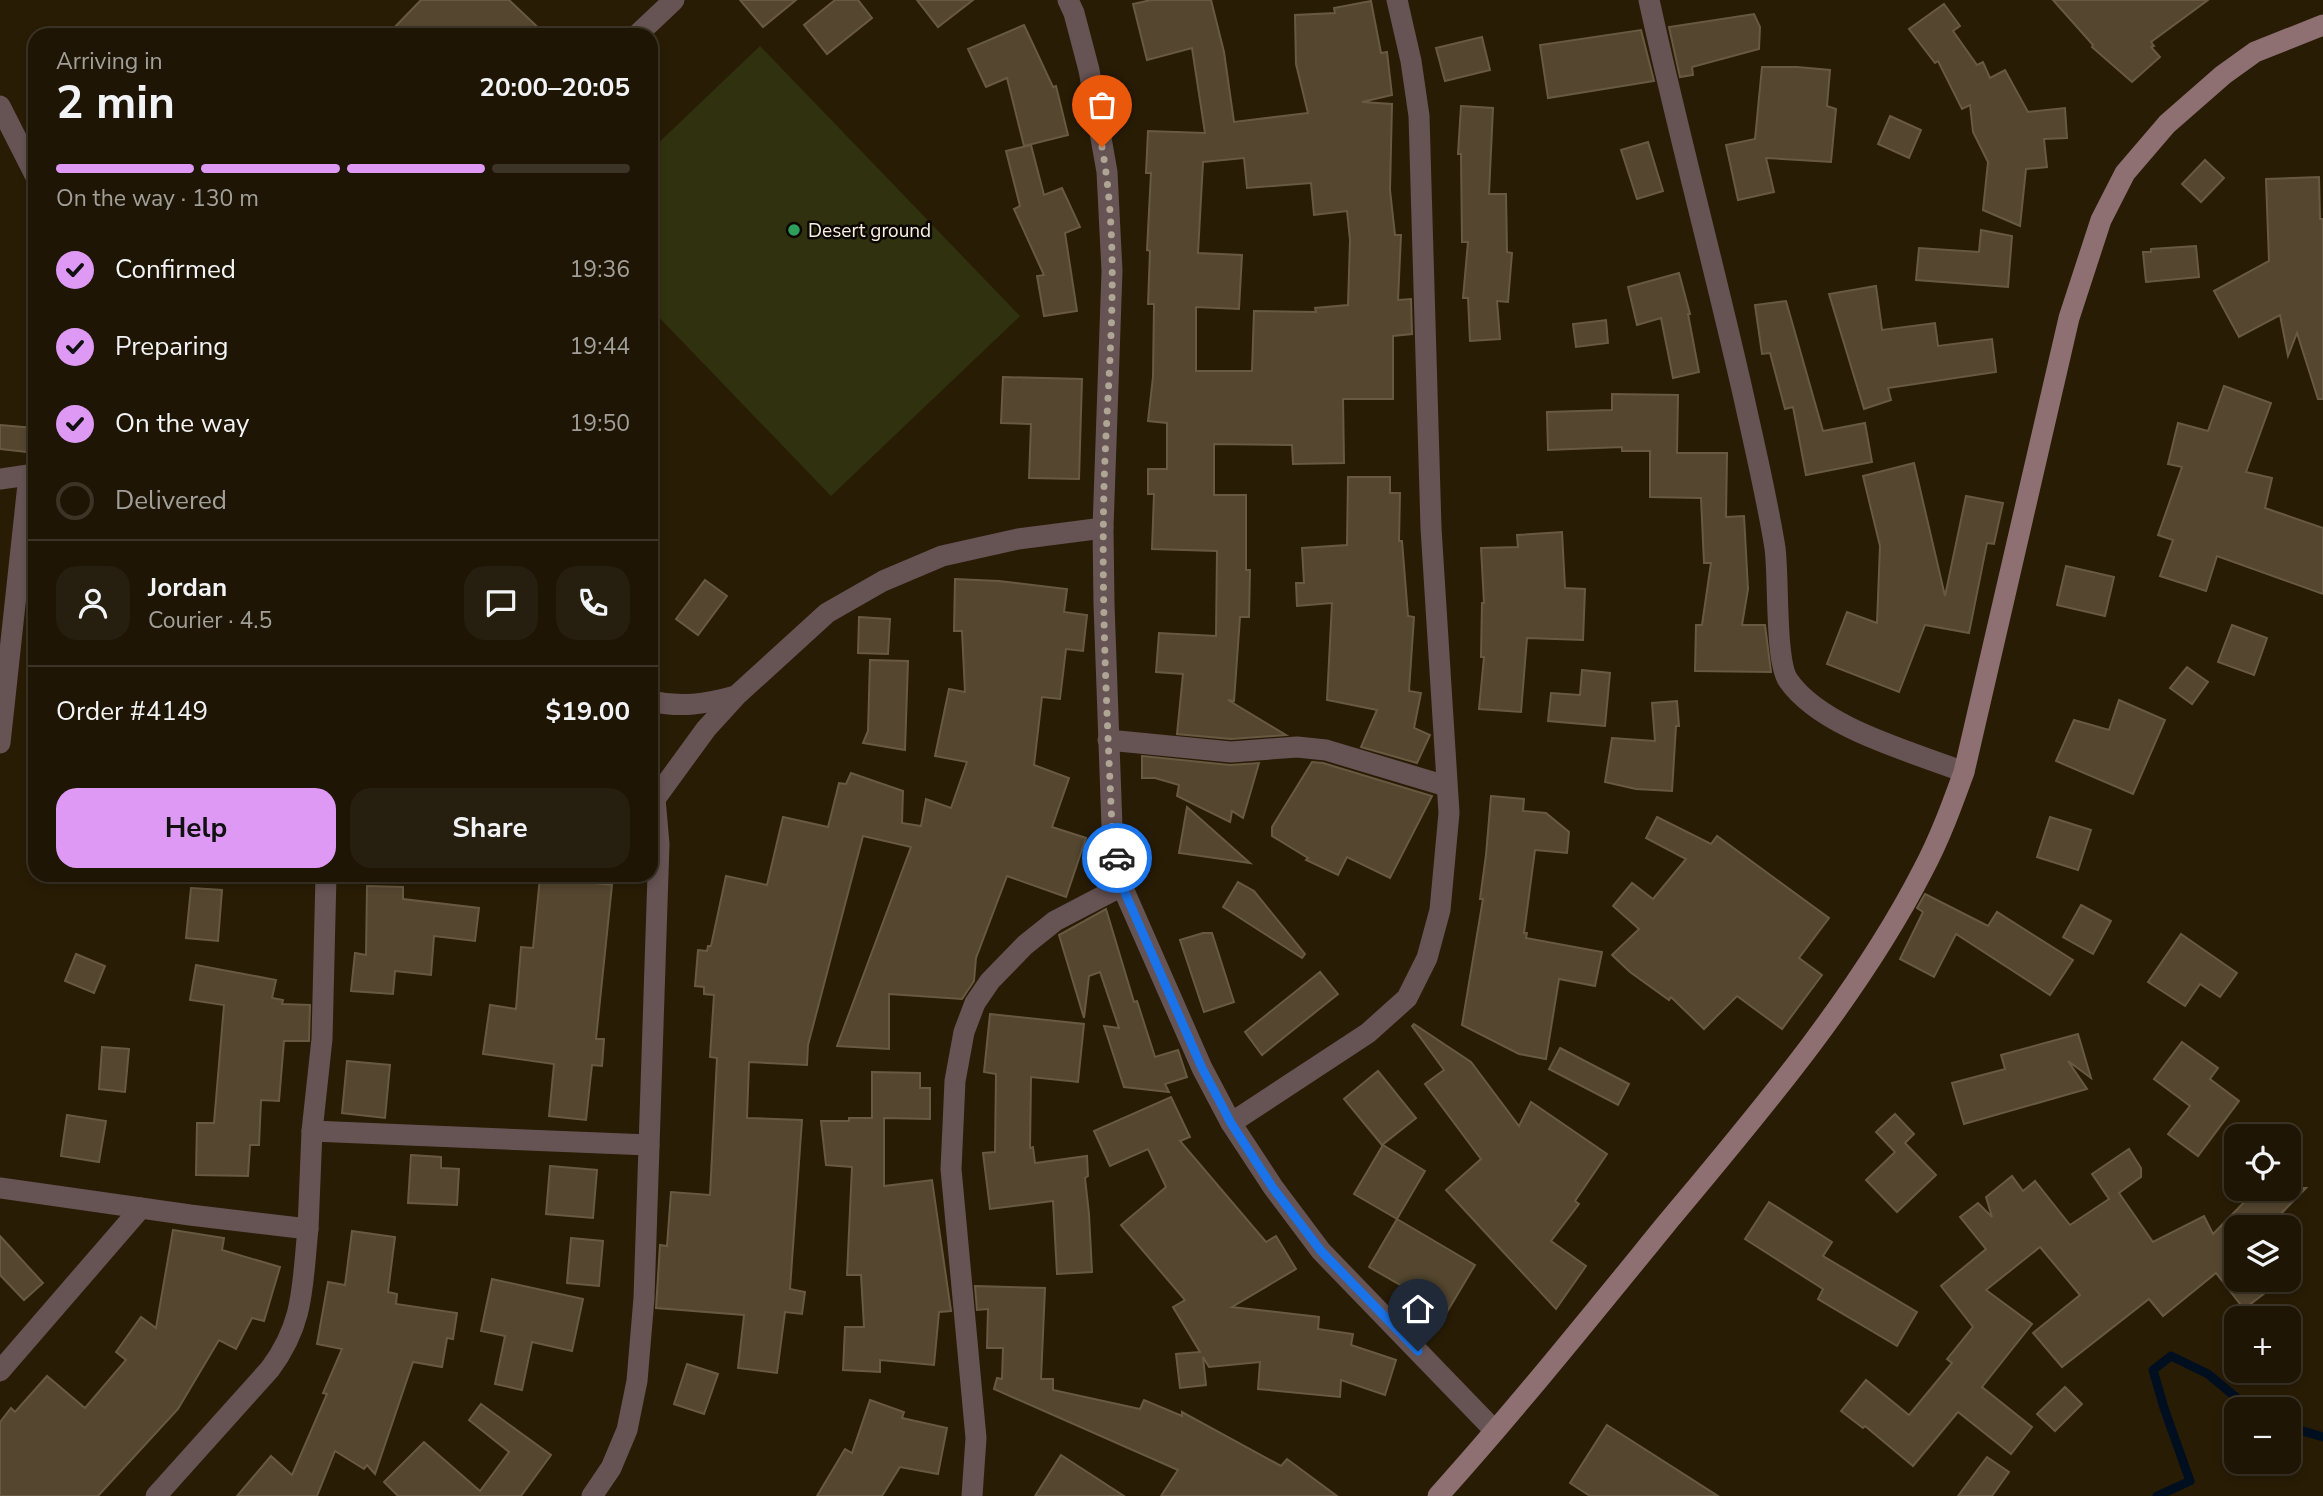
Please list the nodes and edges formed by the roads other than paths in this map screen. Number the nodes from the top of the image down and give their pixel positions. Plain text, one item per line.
1 (674, 0) edge
2 (1068, 0) edge
3 (1397, 0) edge
4 (1649, 0) edge
5 (2323, 25) edge
6 (644, 28) edge
7 (0, 106) edge
8 (28, 161) edge
9 (28, 476) edge
10 (0, 479) edge
11 (28, 508) edge
12 (1103, 528) junction
13 (737, 695) junction
14 (658, 702) edge
15 (1108, 740) junction
16 (0, 743) edge
17 (1964, 772) junction
18 (1446, 786) junction
19 (658, 789) edge
20 (658, 836) edge
21 (658, 874) edge
22 (326, 882) edge
23 (658, 882) edge
24 (1122, 886) junction
25 (1231, 1123) junction
26 (312, 1131) junction
27 (649, 1145) junction
28 (0, 1188) edge
29 (141, 1208) junction
30 (308, 1229) junction
31 (0, 1371) edge
32 (1496, 1430) junction
33 (156, 1496) edge
34 (592, 1496) edge
35 (972, 1496) edge
36 (1438, 1496) edge

1 - 6 street
2 - 12 street
3 - 18 street
4 - 17 street
5 - 17 street
7 - 8 street
9 - 10 street
11 - 16 street
12 - 13 street
12 - 15 street
13 - 14 street
13 - 19 street
15 - 18 street
15 - 24 street
17 - 32 street
18 - 25 street
20 - 21 street
22 - 26 street
23 - 27 street
24 - 25 street
24 - 35 street
25 - 32 street
26 - 27 street
26 - 30 street
27 - 34 street
28 - 29 street
29 - 30 street
29 - 31 street
30 - 33 street
32 - 36 street

